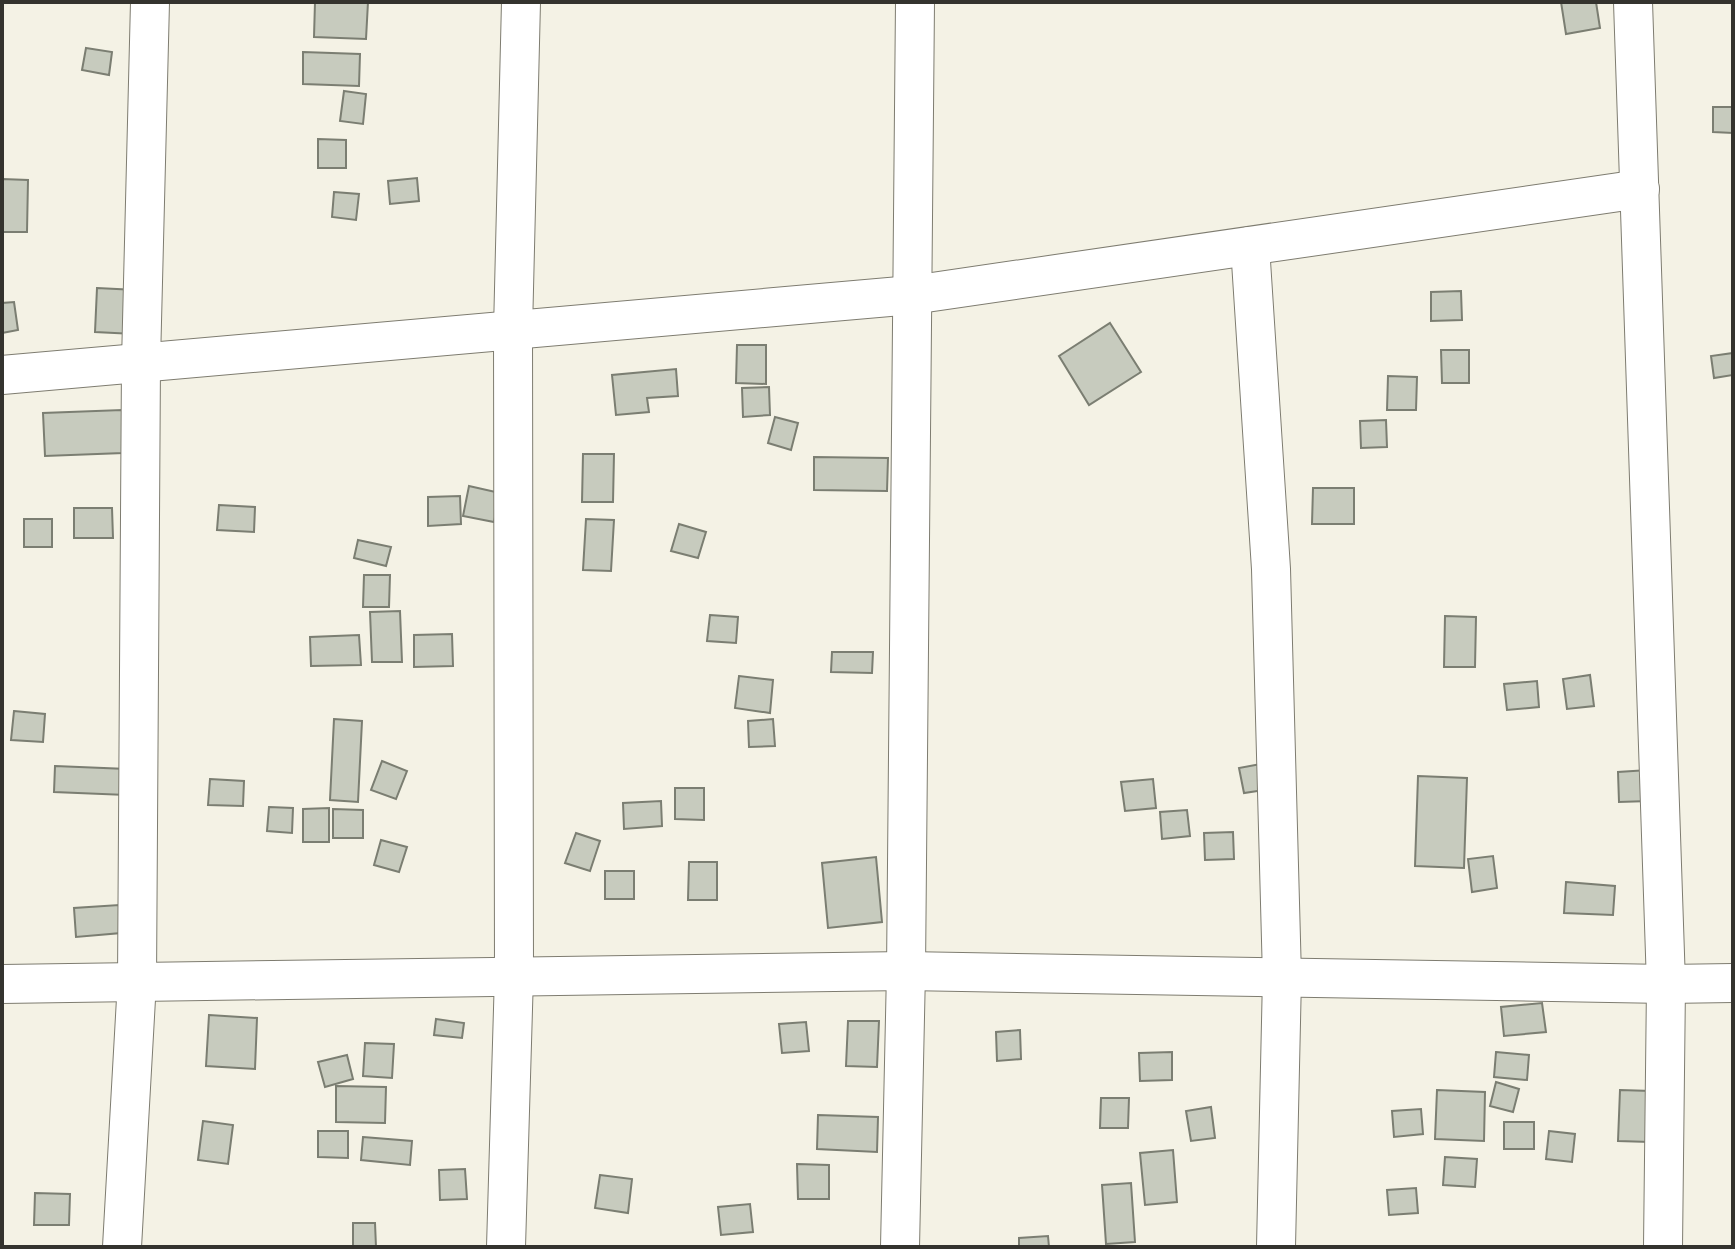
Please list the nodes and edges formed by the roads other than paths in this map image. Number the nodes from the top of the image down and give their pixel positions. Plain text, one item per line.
1 (150, 2) edge
2 (521, 2) edge
3 (915, 2) edge
4 (1633, 2) edge
5 (1640, 189) junction
6 (1250, 246) junction
7 (912, 295) junction
8 (513, 330) junction
9 (141, 362) junction
10 (2, 375) edge
11 (906, 971) junction
12 (514, 975) junction
13 (1282, 977) junction
14 (137, 981) junction
15 (1733, 983) edge
16 (2, 984) edge
17 (1666, 984) junction
18 (122, 1247) edge
19 (506, 1247) edge
20 (900, 1247) edge
21 (1276, 1247) edge
22 (1663, 1247) edge

1 - 9 street
2 - 8 street
3 - 7 street
4 - 5 street
5 - 6 street
5 - 17 street
6 - 7 street
6 - 13 street
7 - 8 street
7 - 11 street
8 - 9 street
8 - 12 street
9 - 10 street
9 - 14 street
11 - 12 street
11 - 13 street
11 - 20 street
12 - 14 street
12 - 19 street
13 - 17 street
13 - 21 street
14 - 16 street
14 - 18 street
15 - 17 street
17 - 22 street

